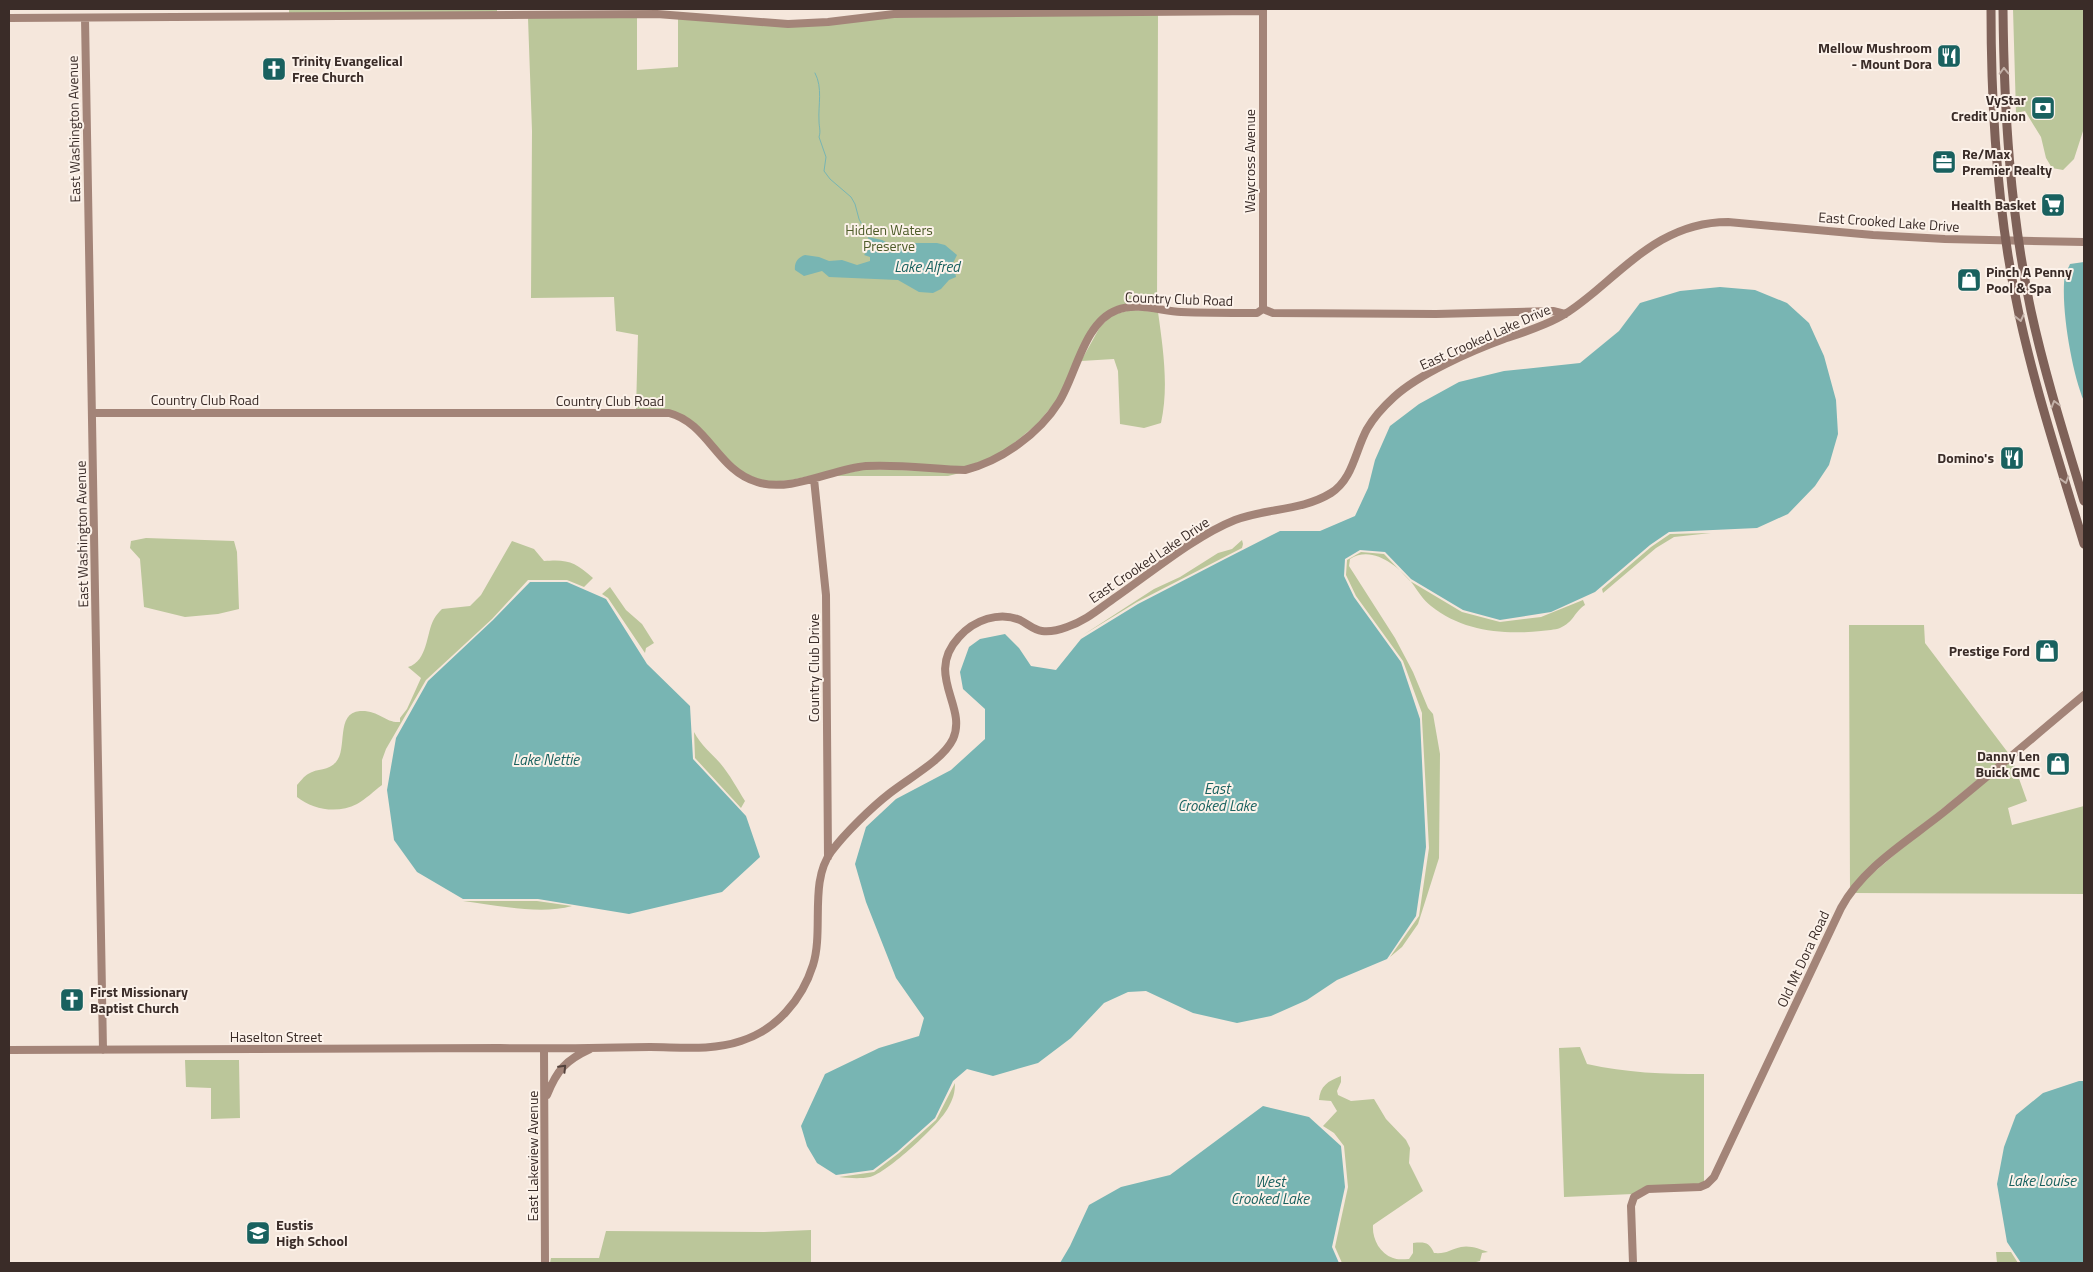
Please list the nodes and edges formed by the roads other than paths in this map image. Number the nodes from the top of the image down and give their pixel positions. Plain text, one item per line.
1 (1991, 9) edge
2 (2003, 9) edge
3 (1263, 10) edge
4 (9, 18) edge
5 (85, 18) junction
6 (2006, 240) junction
7 (2018, 240) junction
8 (2084, 242) edge
9 (1262, 310) junction
10 (1565, 314) junction
11 (2043, 410) junction
12 (92, 413) junction
13 (2051, 434) junction
14 (2064, 436) junction
15 (2072, 460) junction
16 (814, 478) junction
17 (2084, 501) edge
18 (2084, 544) edge
19 (2084, 695) edge
20 (828, 857) junction
21 (593, 1048) junction
22 (544, 1049) junction
23 (9, 1050) edge
24 (103, 1050) junction
25 (545, 1099) junction
26 (545, 1263) edge
27 (1633, 1263) edge

1 - 6 main road
7 -> 2 main road
3 - 5 street
3 - 9 street, Waycross Avenue
4 - 5 street
5 - 12 street, East Washington Avenue
6 - 7 street, East Crooked Lake Drive
6 - 10 street, East Crooked Lake Drive
6 -> 11 main road
7 - 8 street, East Crooked Lake Drive
14 -> 7 main road
9 - 10 street, Country Club Road
9 - 16 street, Country Club Road
10 - 20 street, East Crooked Lake Drive
11 - 13 main road
11 - 14 main road
12 - 16 street, Country Club Road
12 - 24 street, East Washington Avenue
13 - 15 main road
13 -> 18 main road
14 - 15 main road
15 - 17 main road
16 - 20 street, Country Club Drive
19 - 27 street, Old Mt Dora Road
20 - 21 street, East Crooked Lake Drive
21 - 22 street, East Crooked Lake Drive
25 -> 21 street, East Crooked Lake Drive
22 - 24 street, Haselton Street
22 - 25 street, East Lakeview Avenue
23 - 24 street, Haselton Street
25 - 26 street, East Lakeview Avenue

